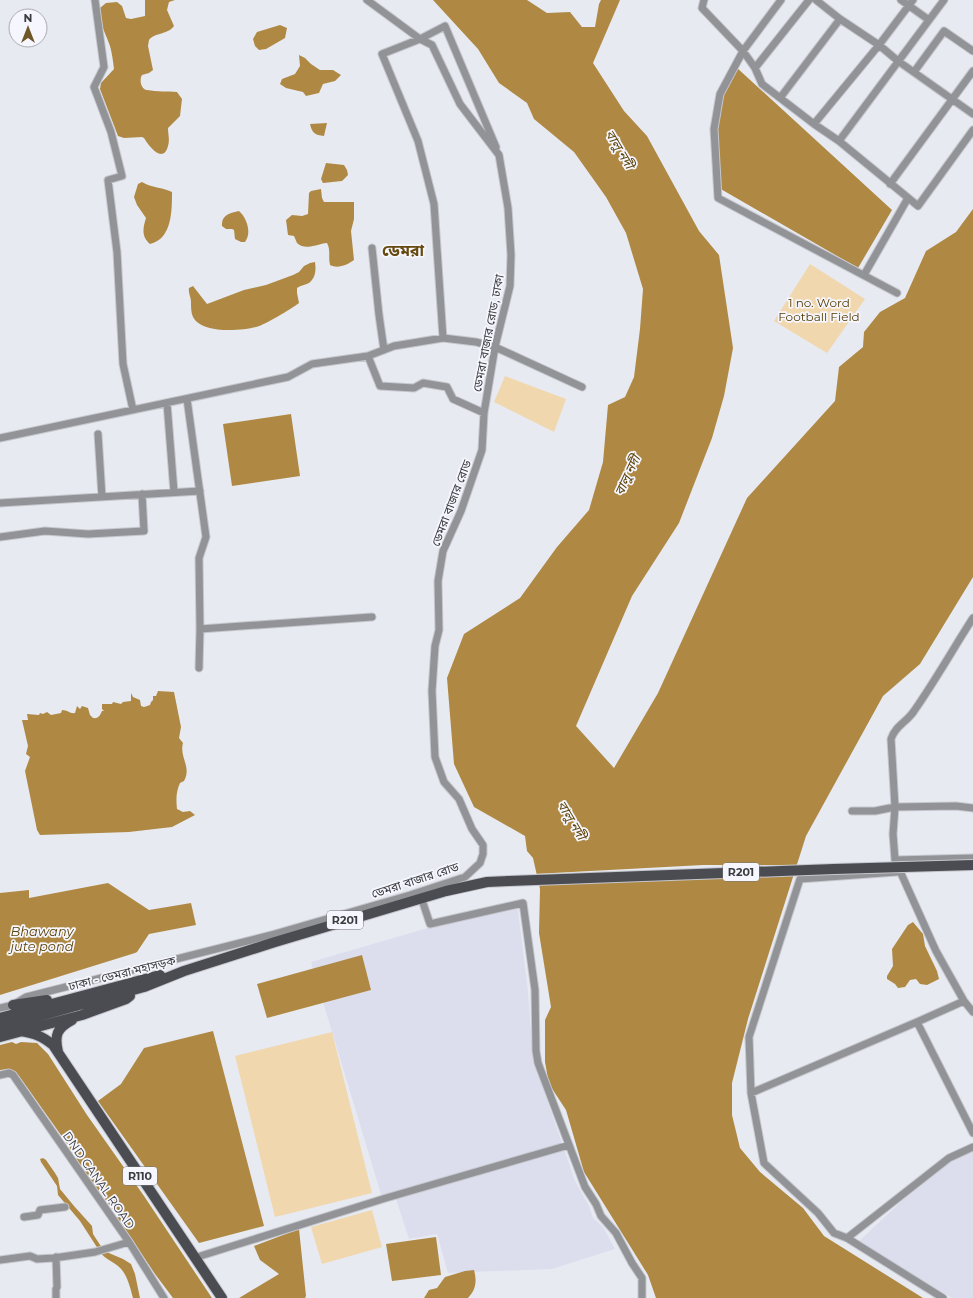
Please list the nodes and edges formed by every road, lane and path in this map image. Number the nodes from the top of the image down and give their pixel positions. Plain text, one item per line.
1 (95, 0) edge
2 (367, 0) edge
3 (704, 0) edge
4 (781, 0) edge
5 (809, 0) edge
6 (816, 0) edge
7 (901, 0) edge
8 (944, 0) edge
9 (911, 3) edge
10 (840, 19) junction
11 (929, 20) junction
12 (420, 39) junction
13 (879, 45) junction
14 (743, 51) junction
15 (973, 51) edge
16 (898, 61) junction
17 (755, 68) junction
18 (973, 71) edge
19 (914, 72) junction
20 (780, 98) junction
21 (953, 99) junction
22 (973, 114) edge
23 (814, 124) junction
24 (973, 130) edge
25 (839, 141) junction
26 (499, 155) junction
27 (890, 184) junction
28 (908, 198) junction
29 (372, 248) dead end
30 (864, 275) junction
31 (897, 293) dead end
32 (443, 338) junction
33 (496, 347) junction
34 (384, 350) junction
35 (368, 356) junction
36 (582, 387) dead end
37 (187, 399) junction
38 (167, 403) junction
39 (133, 410) junction
40 (484, 413) junction
41 (98, 434) dead end
42 (0, 438) edge
43 (200, 491) junction
44 (174, 492) junction
45 (142, 494) junction
46 (102, 496) junction
47 (0, 503) edge
48 (0, 537) edge
49 (372, 617) dead end
50 (973, 618) edge
51 (200, 629) junction
52 (199, 668) dead end
53 (896, 807) junction
54 (973, 808) edge
55 (852, 811) dead end
56 (973, 858) edge
57 (896, 860) junction
58 (973, 865) edge
59 (901, 872) junction
60 (423, 903) dead end
61 (184, 971) junction
62 (144, 987) junction
63 (85, 995) junction
64 (964, 1001) junction
65 (13, 1004) junction
66 (0, 1008) edge
67 (973, 1012) edge
68 (82, 1014) junction
69 (0, 1018) edge
70 (917, 1022) junction
71 (0, 1027) edge
72 (20, 1031) junction
73 (0, 1037) edge
74 (59, 1054) junction
75 (0, 1075) edge
76 (751, 1093) junction
77 (973, 1133) edge
78 (569, 1145) junction
79 (973, 1147) edge
80 (65, 1207) dead end
81 (24, 1217) dead end
82 (848, 1238) junction
83 (129, 1242) junction
84 (56, 1258) junction
85 (194, 1258) junction
86 (0, 1260) edge
87 (162, 1297) edge
88 (56, 1298) edge
89 (222, 1298) edge
90 (642, 1298) edge
91 (943, 1298) edge

1 - 39 street
2 - 12 street, ডেমরা বাজার রোড, ঢাকা
3 - 14 street
4 - 14 street
5 - 17 street
6 - 10 street
7 - 9 street
8 - 11 street
9 - 11 street
9 - 13 street
10 - 13 street
10 - 20 street
11 - 16 street
12 - 26 street, ডেমরা বাজার রোড, ঢাকা
12 - 26 street
12 - 32 street
13 - 16 street
13 - 23 street
14 - 17 street
14 - 30 street
15 - 19 street
16 - 19 street
16 - 25 street
17 - 20 street
18 - 21 street
19 - 21 street
20 - 23 street
21 - 22 street
21 - 27 street
23 - 25 street
24 - 28 street
25 - 27 street
26 - 33 street, ডেমরা বাজার রোড, ঢাকা
27 - 28 street
28 - 30 street
29 - 34 street
30 - 31 street
32 - 33 street
32 - 34 street
33 - 36 street
33 - 40 street, ডেমরা বাজার রোড, ঢাকা
34 - 35 street
35 - 37 street
35 - 40 street
37 - 38 street
37 - 43 street
38 - 39 street
38 - 44 street
39 - 42 street
40 - 65 street, ডেমরা বাজার রোড
41 - 46 street
43 - 44 street
43 - 51 street
44 - 45 street
45 - 46 street
45 - 48 street
46 - 47 street
49 - 51 street
50 - 53 street
51 - 52 street
53 - 54 street
53 - 55 street
53 - 57 street
56 - 57 street
57 - 59 street
58 - 61 main road, R201, bridge
59 - 64 street
59 - 76 street
60 - 78 street
61 - 62 main road, ঢাকা - ডেমরা মহাসড়ক
61 - 63 main road, ঢাকা - ডেমরা মহাসড়ক
62 - 68 main road
62 - 71 main road, ঢাকা - ডেমরা মহাসড়ক
63 - 65 main road
63 - 69 main road, ঢাকা - ডেমরা মহাসড়ক
64 - 67 street
64 - 70 street
65 - 66 street, ডেমরা বাজার রোড
68 - 72 main road
68 - 74 main road, R110
70 - 76 street
70 - 77 street
72 - 73 main road
72 - 74 main road, R110
74 - 85 main road, R110
75 - 83 street, DND CANAL ROAD
76 - 82 street
78 - 85 street
78 - 90 street
79 - 82 street
80 - 81 street
82 - 91 street
83 - 84 street
83 - 87 street, DND CANAL ROAD
84 - 86 street
84 - 88 street
85 - 89 main road, R110

